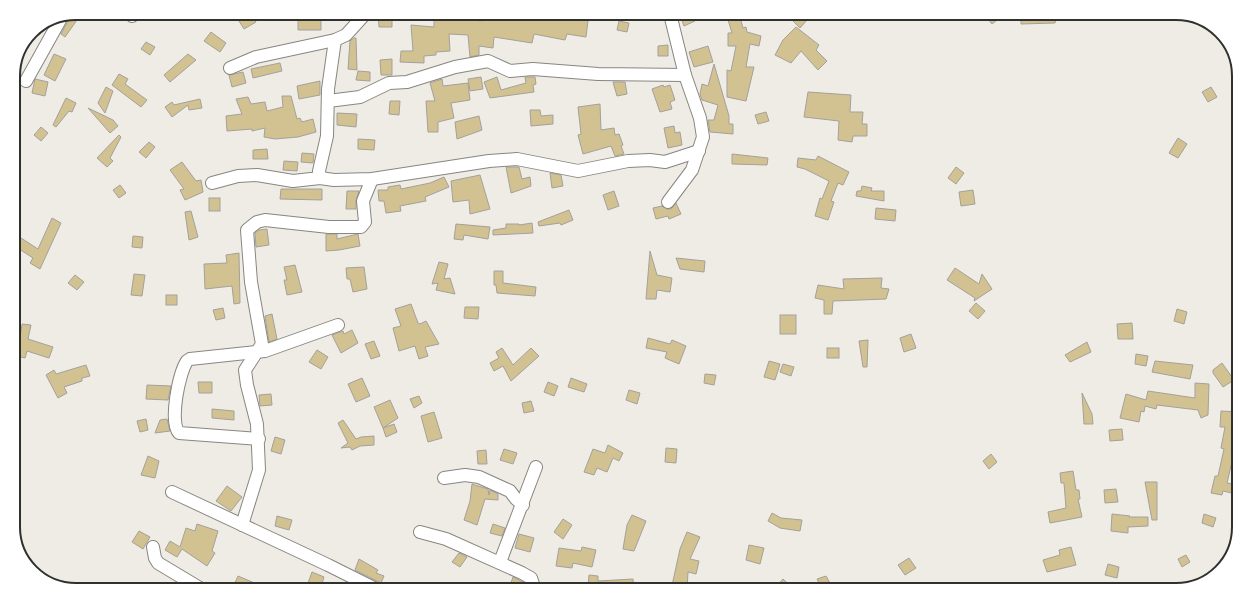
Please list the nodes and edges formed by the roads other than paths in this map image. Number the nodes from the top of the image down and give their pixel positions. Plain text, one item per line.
1 (360, 20) edge
2 (671, 20) edge
3 (58, 23) edge
4 (335, 40) junction
5 (230, 68) dead end
6 (685, 76) junction
7 (26, 81) dead end
8 (328, 101) junction
9 (699, 151) junction
10 (320, 178) junction
11 (372, 179) junction
12 (212, 183) dead end
13 (668, 202) dead end
14 (338, 325) dead end
15 (256, 353) junction
16 (259, 439) junction
17 (536, 467) dead end
18 (444, 478) dead end
19 (172, 492) dead end
20 (523, 505) junction
21 (242, 525) junction
22 (420, 532) dead end
23 (154, 547) dead end
24 (500, 562) junction
25 (191, 583) edge
26 (363, 583) edge
27 (533, 583) edge

1 - 4 street
2 - 6 street
3 - 7 street
4 - 5 street
4 - 8 street
6 - 8 street
6 - 9 street
8 - 10 street
9 - 11 street
9 - 13 street
10 - 11 street
10 - 12 street
11 - 15 street
14 - 15 street
15 - 16 street
15 - 16 street
16 - 21 street
17 - 20 street
18 - 20 street
19 - 21 street
20 - 24 street
21 - 26 street
22 - 24 street
23 - 25 street
24 - 27 street

